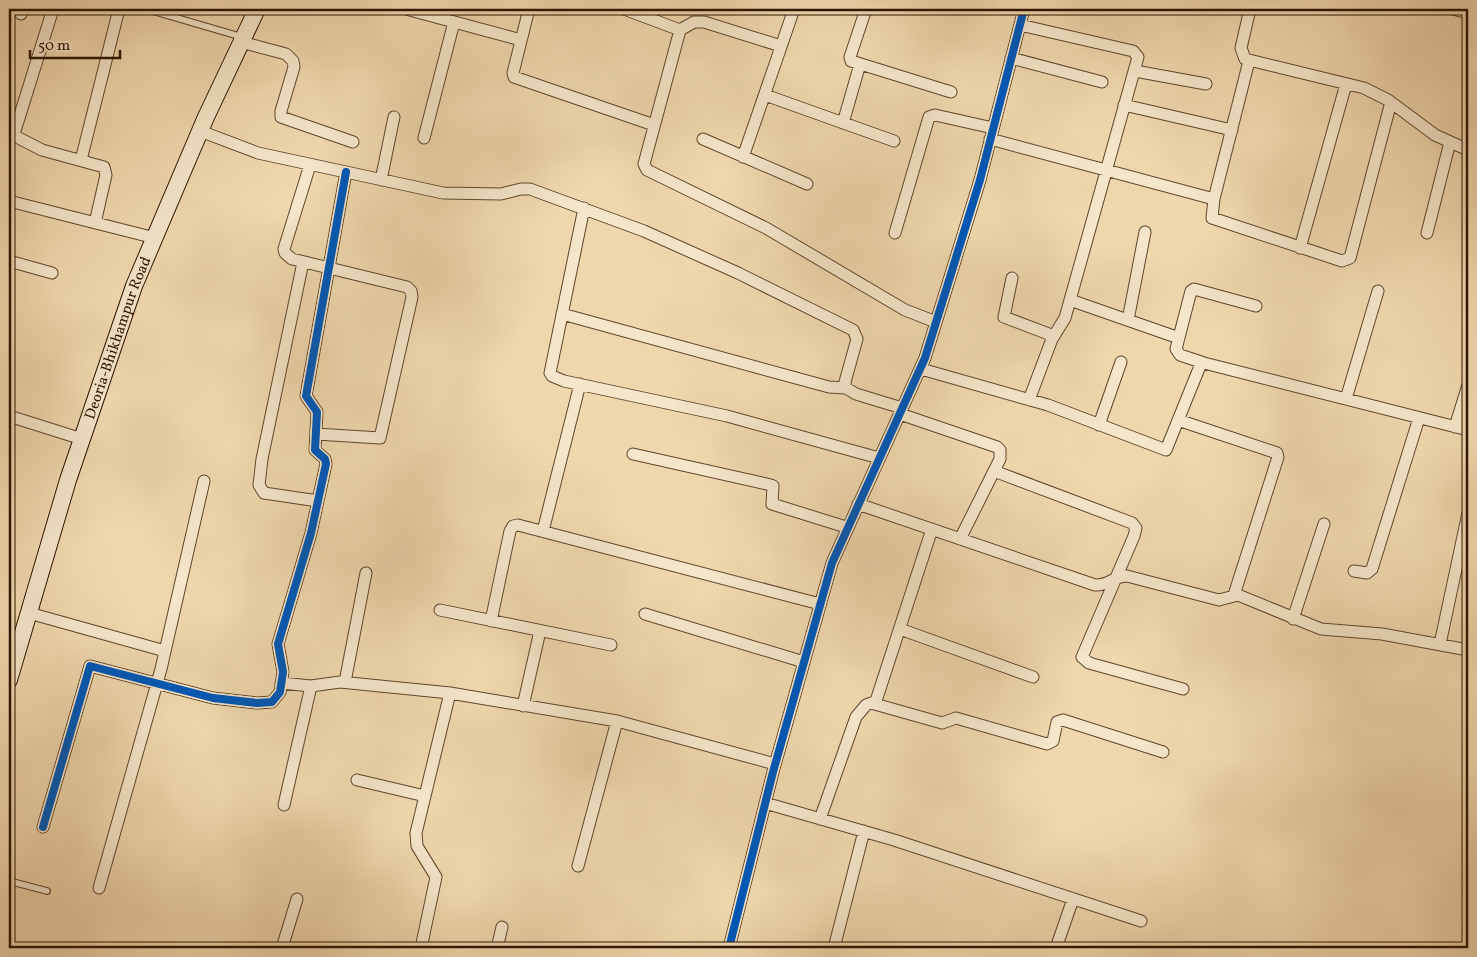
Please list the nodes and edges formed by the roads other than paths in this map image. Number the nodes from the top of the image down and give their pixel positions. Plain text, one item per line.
1 (53, 9) edge
2 (119, 9) edge
3 (257, 9) edge
4 (406, 9) edge
5 (529, 9) edge
6 (624, 9) edge
7 (794, 9) edge
8 (866, 9) edge
9 (1024, 9) edge
10 (1250, 9) edge
11 (1453, 9) edge
12 (153, 11) dead end
13 (1468, 13) edge
14 (454, 22) junction
15 (1020, 25) junction
16 (680, 30) junction
17 (242, 39) junction
18 (521, 40) junction
19 (781, 46) junction
20 (1011, 58) junction
21 (1249, 61) junction
22 (860, 64) junction
23 (1135, 71) junction
24 (1102, 82) dead end
25 (1206, 84) dead end
26 (1346, 84) junction
27 (950, 92) dead end
28 (765, 95) junction
29 (1391, 102) junction
30 (1124, 105) junction
31 (394, 117) dead end
32 (843, 123) junction
33 (654, 125) junction
34 (1232, 130) junction
35 (200, 131) junction
36 (11, 133) edge
37 (992, 134) junction
38 (424, 138) dead end
39 (703, 139) dead end
40 (894, 140) dead end
41 (353, 142) dead end
42 (1450, 142) junction
43 (1468, 150) edge
44 (744, 157) junction
45 (81, 160) junction
46 (310, 164) junction
47 (1105, 170) junction
48 (346, 172) junction
49 (381, 180) junction
50 (807, 184) dead end
51 (1214, 199) junction
52 (9, 201) edge
53 (584, 208) junction
54 (95, 223) junction
55 (895, 232) dead end
56 (1145, 232) dead end
57 (1427, 234) dead end
58 (155, 238) junction
59 (1300, 248) junction
60 (9, 261) edge
61 (303, 262) junction
62 (328, 268) junction
63 (52, 273) dead end
64 (1012, 278) dead end
65 (1378, 290) dead end
66 (1070, 300) junction
67 (1256, 306) dead end
68 (562, 314) junction
69 (1128, 320) junction
70 (936, 322) junction
71 (1054, 336) junction
72 (1179, 338) junction
73 (1121, 362) dead end
74 (1204, 363) junction
75 (921, 369) junction
76 (580, 384) junction
77 (1468, 385) edge
78 (846, 388) junction
79 (1346, 398) junction
80 (1028, 400) junction
81 (901, 411) junction
82 (9, 416) edge
83 (1419, 418) junction
84 (1178, 420) junction
85 (1099, 425) junction
86 (1456, 427) junction
87 (1468, 430) edge
88 (316, 434) junction
89 (82, 439) junction
90 (633, 454) dead end
91 (879, 458) junction
92 (994, 471) junction
93 (204, 481) dead end
94 (318, 501) junction
95 (858, 504) junction
96 (1468, 513) edge
97 (1324, 524) dead end
98 (846, 528) junction
99 (932, 529) junction
100 (543, 531) junction
101 (960, 539) junction
102 (1354, 571) dead end
103 (366, 573) dead end
104 (1116, 578) junction
105 (1234, 595) junction
106 (820, 604) junction
107 (440, 610) dead end
108 (29, 613) junction
109 (645, 614) dead end
110 (1293, 618) junction
111 (490, 621) junction
112 (900, 629) junction
113 (540, 631) junction
114 (1440, 644) junction
115 (611, 645) dead end
116 (1468, 650) edge
117 (165, 651) junction
118 (804, 662) junction
119 (10, 671) edge
120 (1033, 677) dead end
121 (345, 682) junction
122 (157, 683) junction
123 (281, 684) junction
124 (311, 686) junction
125 (1183, 689) dead end
126 (450, 694) junction
127 (875, 704) junction
128 (523, 706) junction
129 (617, 721) junction
130 (1163, 752) dead end
131 (775, 764) junction
132 (357, 780) dead end
133 (425, 796) junction
134 (765, 803) junction
135 (284, 805) dead end
136 (820, 819) junction
137 (43, 828) dead end
138 (864, 831) junction
139 (578, 866) dead end
140 (9, 881) edge
141 (99, 888) dead end
142 (47, 891) dead end
143 (297, 899) dead end
144 (1073, 899) junction
145 (1141, 921) dead end
146 (502, 926) dead end
147 (282, 948) edge
148 (421, 948) edge
149 (496, 948) edge
150 (729, 948) edge
151 (834, 948) edge
152 (1056, 948) edge

1 - 36 street
2 - 45 street
3 - 17 main road, Deoria-Bhikhampur Road
4 - 14 street
5 - 18 street
6 - 16 street
7 - 19 street
8 - 22 street
9 - 15 street
10 - 21 street
11 - 13 street
12 - 17 lane
14 - 18 street
14 - 38 street
15 - 20 street
15 - 23 street
16 - 19 street
16 - 33 street
17 - 35 main road, Deoria-Bhikhampur Road
17 - 41 street
18 - 33 street
19 - 28 street
20 - 24 street
20 - 37 street
21 - 26 street
21 - 34 street
22 - 27 street
22 - 32 street
23 - 25 street
23 - 30 street
26 - 29 street
26 - 59 street
28 - 32 street
28 - 44 street
29 - 42 street
29 - 59 street
30 - 34 street
30 - 47 street
31 - 49 street
32 - 40 street
33 - 70 street
34 - 51 street
35 - 46 street
35 - 58 main road, Deoria-Bhikhampur Road
36 - 45 street
37 - 47 street
37 - 55 street
37 - 70 street
39 - 44 street
42 - 43 street
42 - 57 street
44 - 50 street
45 - 54 street
46 - 48 street
46 - 61 street
47 - 51 street
47 - 66 street
48 - 49 street
48 - 62 street
49 - 53 street
51 - 59 street
52 - 54 street
53 - 68 street
53 - 78 street
54 - 58 street
56 - 69 street
58 - 89 main road, Deoria-Bhikhampur Road
60 - 63 street
61 - 62 street
61 - 94 street
62 - 88 street
62 - 88 street
64 - 71 street
65 - 79 street
66 - 69 street
66 - 71 street
67 - 72 street
68 - 76 street
68 - 78 street
69 - 72 street
70 - 75 street
71 - 80 street
72 - 74 street
73 - 85 street
74 - 79 street
74 - 84 street
75 - 80 street
75 - 81 street
76 - 91 street
76 - 100 street
77 - 86 street
78 - 81 street
79 - 83 street
80 - 85 street
81 - 91 street
81 - 92 street
82 - 89 street
83 - 86 street
83 - 102 street
84 - 85 street
84 - 105 street
86 - 87 street
88 - 94 street
89 - 108 main road, Deoria-Bhikhampur Road
90 - 98 street
91 - 95 street
92 - 101 street
92 - 104 street
93 - 117 street
94 - 123 street
95 - 98 street
95 - 99 street
96 - 114 street
97 - 110 street
98 - 106 street
99 - 101 street
99 - 112 street
100 - 106 street
100 - 111 street
101 - 104 street
103 - 121 street
104 - 105 street
104 - 125 street
105 - 110 street
106 - 118 street
107 - 111 street
108 - 117 street
108 - 119 main road, Deoria-Bhikhampur Road
109 - 118 street
110 - 114 street
111 - 113 street
112 - 120 street
112 - 127 street
113 - 115 street
113 - 128 street
114 - 116 street
117 - 122 street
118 - 131 street
121 - 124 street
121 - 126 street
122 - 123 street
122 - 137 street
122 - 141 street
123 - 124 street
124 - 135 street
126 - 128 street
126 - 133 street
127 - 130 street
127 - 136 street
128 - 129 street
129 - 131 street
129 - 139 street
131 - 134 street
132 - 133 street
133 - 148 street
134 - 136 street
134 - 150 street
136 - 138 street
138 - 144 street
138 - 151 street
140 - 142 lane
143 - 147 street
144 - 145 street
144 - 152 street
146 - 149 street

